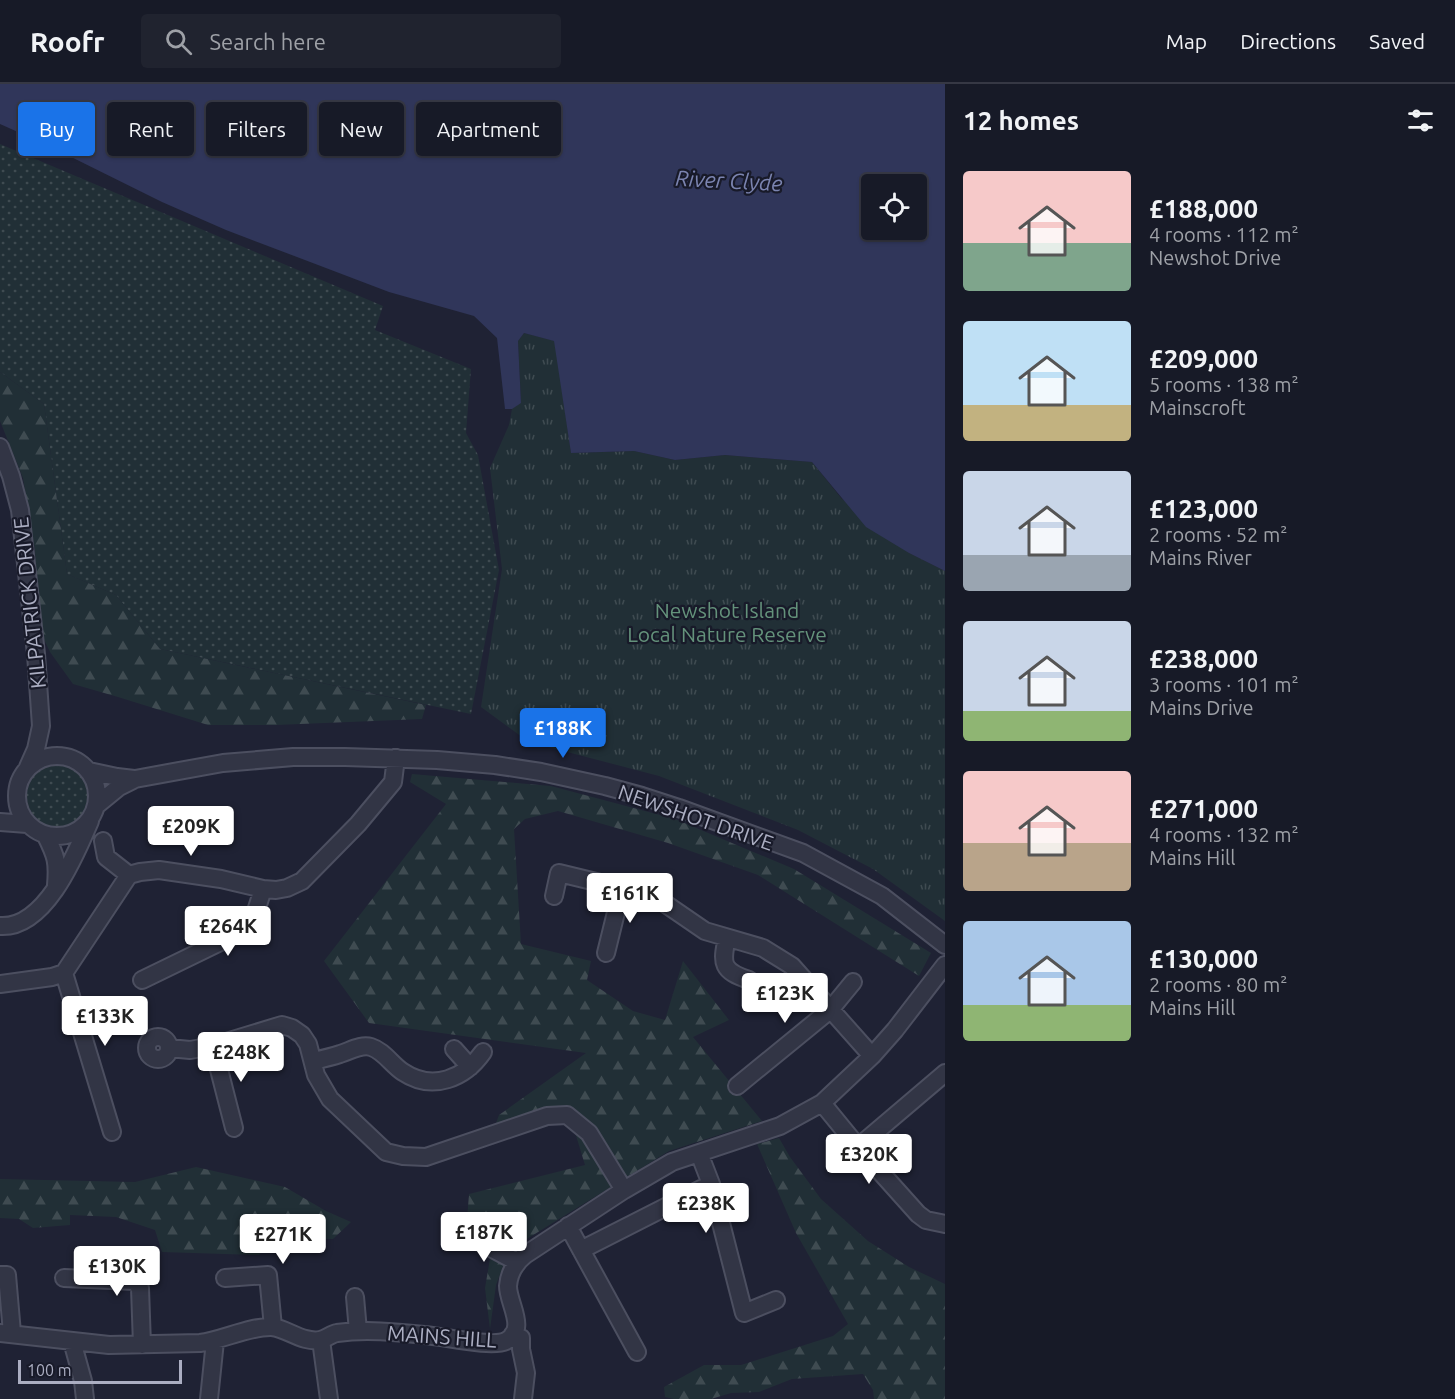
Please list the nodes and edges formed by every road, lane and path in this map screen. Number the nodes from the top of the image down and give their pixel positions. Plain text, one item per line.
1 (0, 447) edge
2 (41, 726) junction
3 (67, 757) junction
4 (396, 759) junction
5 (28, 767) junction
6 (89, 771) junction
7 (135, 779) junction
8 (16, 788) junction
9 (0, 798) edge
10 (94, 812) junction
11 (0, 822) edge
12 (27, 824) junction
13 (45, 836) junction
14 (103, 841) dead end
15 (129, 875) junction
16 (56, 886) junction
17 (621, 888) junction
18 (263, 889) junction
19 (554, 896) dead end
20 (0, 926) edge
21 (727, 938) junction
22 (945, 945) edge
23 (606, 952) dead end
24 (945, 965) edge
25 (64, 973) junction
26 (142, 980) dead end
27 (749, 980) dead end
28 (853, 982) dead end
29 (0, 984) edge
30 (830, 1010) junction
31 (213, 1046) junction
32 (169, 1048) dead end
33 (454, 1049) dead end
34 (483, 1052) dead end
35 (872, 1056) junction
36 (313, 1061) junction
37 (470, 1067) junction
38 (945, 1073) edge
39 (737, 1086) dead end
40 (822, 1102) junction
41 (228, 1105) junction
42 (212, 1109) dead end
43 (234, 1128) dead end
44 (112, 1132) dead end
45 (858, 1147) junction
46 (699, 1153) junction
47 (711, 1184) junction
48 (624, 1190) junction
49 (945, 1224) edge
50 (568, 1226) junction
51 (466, 1235) dead end
52 (581, 1250) junction
53 (517, 1262) junction
54 (0, 1275) edge
55 (64, 1278) dead end
56 (225, 1278) dead end
57 (355, 1297) dead end
58 (776, 1300) dead end
59 (273, 1327) junction
60 (515, 1329) junction
61 (358, 1331) junction
62 (6, 1333) edge
63 (321, 1340) junction
64 (72, 1341) junction
65 (215, 1341) junction
66 (142, 1345) junction
67 (637, 1352) dead end
68 (85, 1399) edge
69 (209, 1399) edge
70 (329, 1399) edge
71 (523, 1399) edge

1 - 2 street, KILPATRICK DRIVE
2 - 3 street
2 - 5 street, KILPATRICK DRIVE
3 - 5 street
3 - 6 street
4 - 7 street, NEWSHOT DRIVE
4 - 18 street
4 - 22 street, NEWSHOT DRIVE
5 - 8 street
6 - 7 street, NEWSHOT DRIVE
6 - 10 street
7 - 10 street, NEWSHOT DRIVE
8 - 9 street
8 - 12 street
10 - 13 street
10 - 16 street
11 - 12 street
12 - 13 street
13 - 16 street
14 - 15 street
15 - 18 street
15 - 25 street
16 - 20 street
17 - 19 street
17 - 21 street
17 - 23 street
18 - 26 street
21 - 27 street
21 - 30 street
24 - 35 street
25 - 29 street
25 - 44 street
28 - 30 street
30 - 35 street
30 - 39 street
31 - 32 street
31 - 36 street
31 - 41 street
33 - 37 street
34 - 37 street
35 - 40 street
36 - 37 street
36 - 48 street
38 - 45 street
40 - 45 street
40 - 46 street
41 - 42 street
41 - 43 street
45 - 49 street
46 - 47 street
46 - 48 street
47 - 52 street
47 - 58 street
48 - 50 street
50 - 52 street
50 - 53 street
51 - 53 street
52 - 67 street
53 - 60 street
54 - 62 street, MAINS HILL
55 - 66 street
56 - 59 street
57 - 61 street, MAINS HILL
59 - 63 street, MAINS HILL
59 - 65 street, MAINS HILL
60 - 61 street, MAINS HILL
60 - 71 street
61 - 63 street, MAINS HILL
62 - 64 street, MAINS HILL
63 - 70 street
64 - 66 street, MAINS HILL
64 - 68 street
65 - 66 street, MAINS HILL
65 - 69 street

